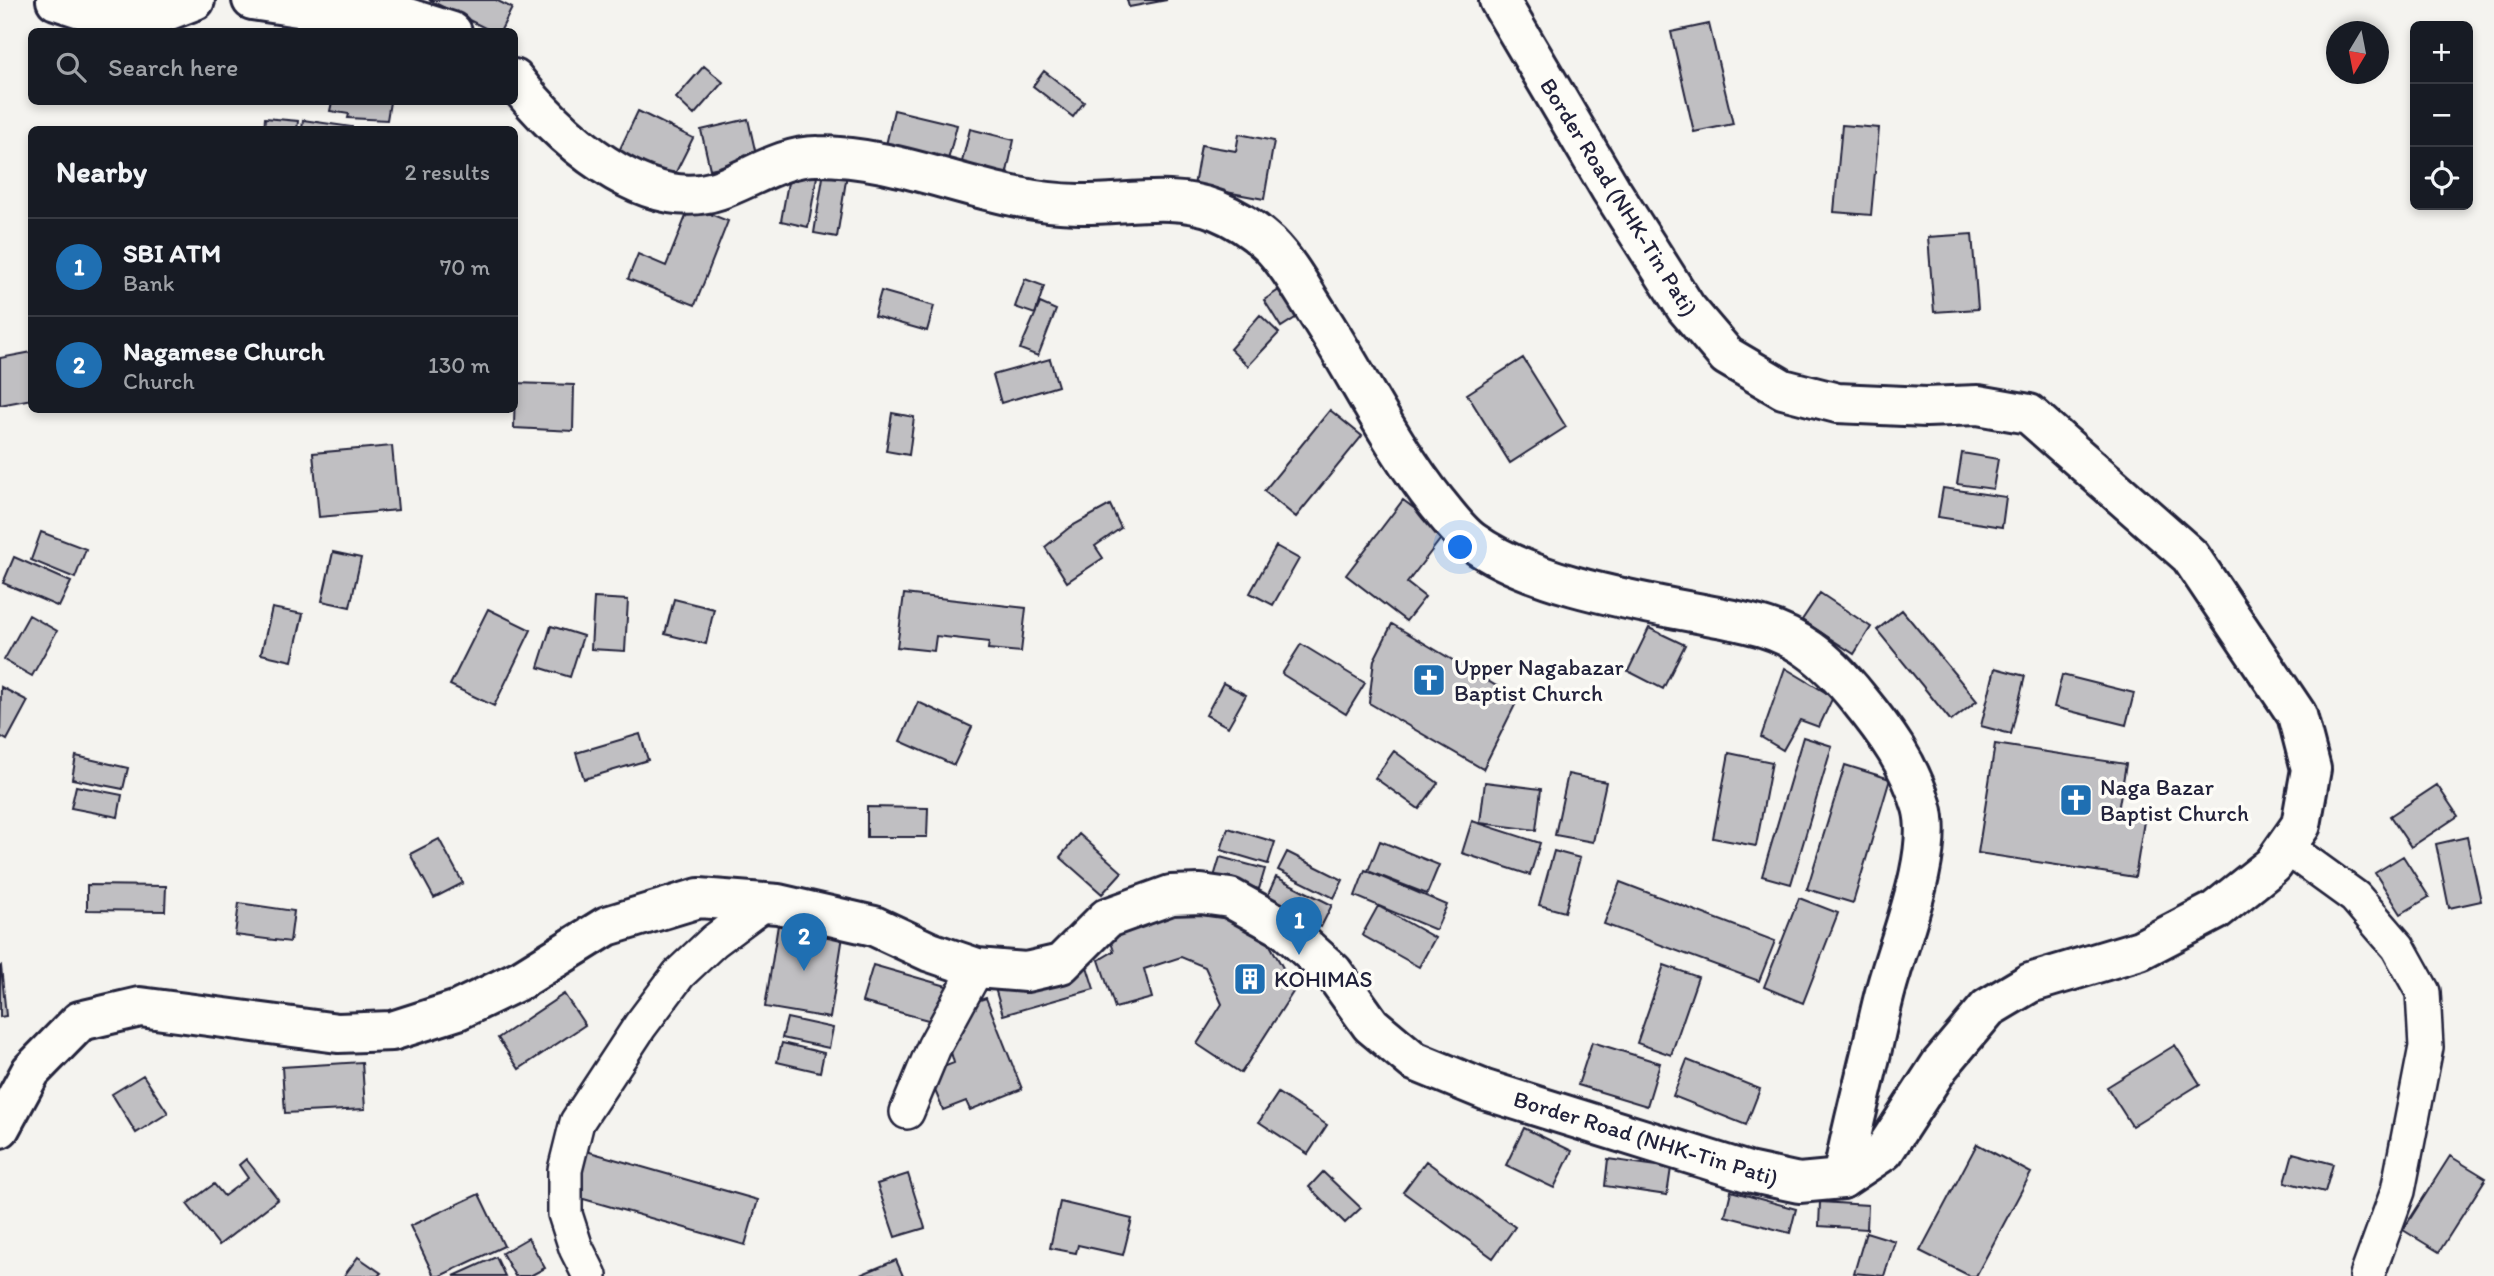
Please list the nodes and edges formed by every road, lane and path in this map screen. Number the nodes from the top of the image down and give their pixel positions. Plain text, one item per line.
1 (56, 0) edge
2 (195, 0) edge
3 (252, 0) edge
4 (1499, 0) edge
5 (439, 28) edge
6 (518, 84) edge
7 (2286, 847) junction
8 (765, 903) junction
9 (977, 968) junction
10 (907, 1112) dead end
11 (0, 1128) edge
12 (1843, 1179) junction
13 (590, 1276) edge
14 (2367, 1276) edge

1 - 2 main road
3 - 5 main road
4 - 7 main road, Border Road (NHK-Tin Pati)
6 - 12 main road
7 - 12 main road, Border Road (NHK-Tin Pati)
7 - 14 street
8 - 9 main road, Border Road (NHK-Tin Pati)
8 - 11 main road, Border Road (NHK-Tin Pati)
8 - 13 street
9 - 10 street
9 - 12 main road, Border Road (NHK-Tin Pati)

